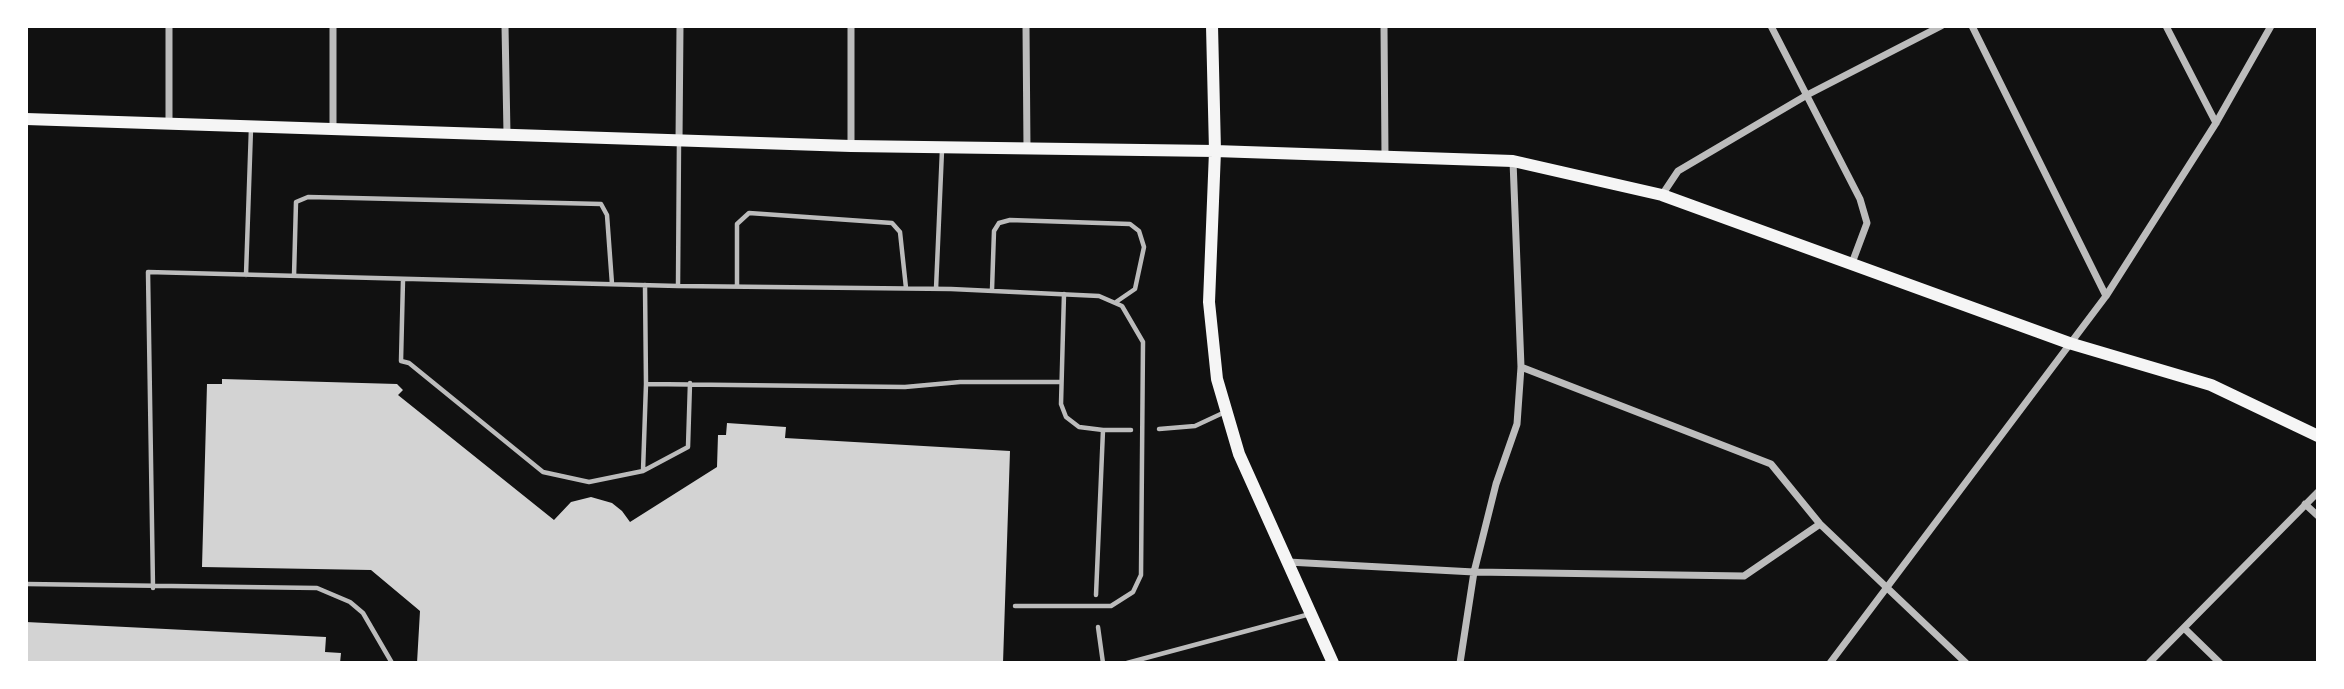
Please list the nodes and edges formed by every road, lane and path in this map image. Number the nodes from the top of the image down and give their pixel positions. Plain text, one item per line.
1 (169, 26) edge
2 (332, 26) edge
3 (505, 26) edge
4 (680, 26) edge
5 (850, 26) edge
6 (1026, 26) edge
7 (1212, 26) edge
8 (1384, 26) edge
9 (1771, 26) edge
10 (1941, 26) edge
11 (1972, 26) edge
12 (2166, 26) edge
13 (2272, 26) edge
14 (1807, 95) junction
15 (26, 120) edge
16 (2216, 123) junction
17 (169, 124) junction
18 (251, 127) junction
19 (333, 130) junction
20 (507, 134) junction
21 (679, 141) junction
22 (851, 146) junction
23 (942, 147) junction
24 (1027, 149) junction
25 (1215, 151) junction
26 (1385, 156) junction
27 (1513, 161) junction
28 (1662, 195) junction
29 (1852, 263) junction
30 (246, 275) junction
31 (294, 276) junction
32 (403, 280) junction
33 (612, 284) junction
34 (645, 285) junction
35 (678, 286) junction
36 (737, 286) junction
37 (906, 288) junction
38 (936, 289) junction
39 (992, 291) junction
40 (1064, 294) junction
41 (2106, 296) junction
42 (1115, 303) junction
43 (2069, 343) junction
44 (1521, 367) junction
45 (1061, 382) junction
46 (646, 383) junction
47 (691, 383) junction
48 (1226, 411) junction
49 (1159, 429) dead end
50 (1103, 430) junction
51 (1131, 430) dead end
52 (2318, 436) edge
53 (643, 471) junction
54 (2318, 492) edge
55 (2305, 504) junction
56 (2318, 516) edge
57 (1820, 524) junction
58 (1288, 562) junction
59 (1474, 572) junction
60 (26, 584) edge
61 (153, 587) junction
62 (1887, 587) junction
63 (1096, 595) dead end
64 (1015, 607) dead end
65 (1311, 613) junction
66 (1098, 627) dead end
67 (2184, 628) junction
68 (393, 663) edge
69 (1103, 663) edge
70 (1126, 663) edge
71 (1333, 663) edge
72 (1461, 663) edge
73 (1830, 663) edge
74 (1966, 663) edge
75 (2149, 663) edge
76 (2220, 663) edge

1 - 17 street
2 - 19 street
3 - 20 street
4 - 21 street
5 - 22 street
6 - 24 street
7 - 25 main road
8 - 26 street
9 - 14 street
10 - 14 street
11 - 41 street
12 - 16 street
13 - 16 street
14 - 28 street
14 - 29 street
15 - 17 main road
16 - 41 street
17 - 18 main road
18 - 19 main road
18 - 30 lane
19 - 20 main road
20 - 21 main road
21 - 22 main road
21 - 35 lane
22 - 23 main road
23 - 24 main road
23 - 38 lane
24 - 25 main road
25 - 26 main road
25 - 48 main road
26 - 27 main road
27 - 28 main road
27 - 44 street
28 - 29 main road
29 - 43 main road
30 - 31 lane
30 - 61 lane
31 - 32 lane
31 - 33 lane
32 - 33 lane
32 - 53 lane
33 - 34 lane
34 - 35 lane
34 - 46 lane
35 - 36 lane
36 - 37 lane
36 - 37 lane
37 - 38 lane
38 - 39 lane
39 - 40 lane
39 - 42 lane
40 - 42 lane
40 - 45 lane
41 - 43 street
42 - 64 lane
43 - 52 main road
43 - 62 street
44 - 57 street
44 - 59 street
45 - 47 lane
45 - 50 lane
46 - 47 lane
46 - 53 lane
47 - 53 lane
48 - 49 lane
48 - 58 main road
50 - 51 lane
50 - 63 lane
54 - 55 street
55 - 56 street
55 - 67 street
57 - 59 street
57 - 62 street
58 - 59 street
58 - 65 main road
59 - 72 street
60 - 61 lane
61 - 68 lane
62 - 73 street
62 - 74 street
65 - 70 lane
65 - 71 main road
66 - 69 lane
67 - 75 street
67 - 76 street

